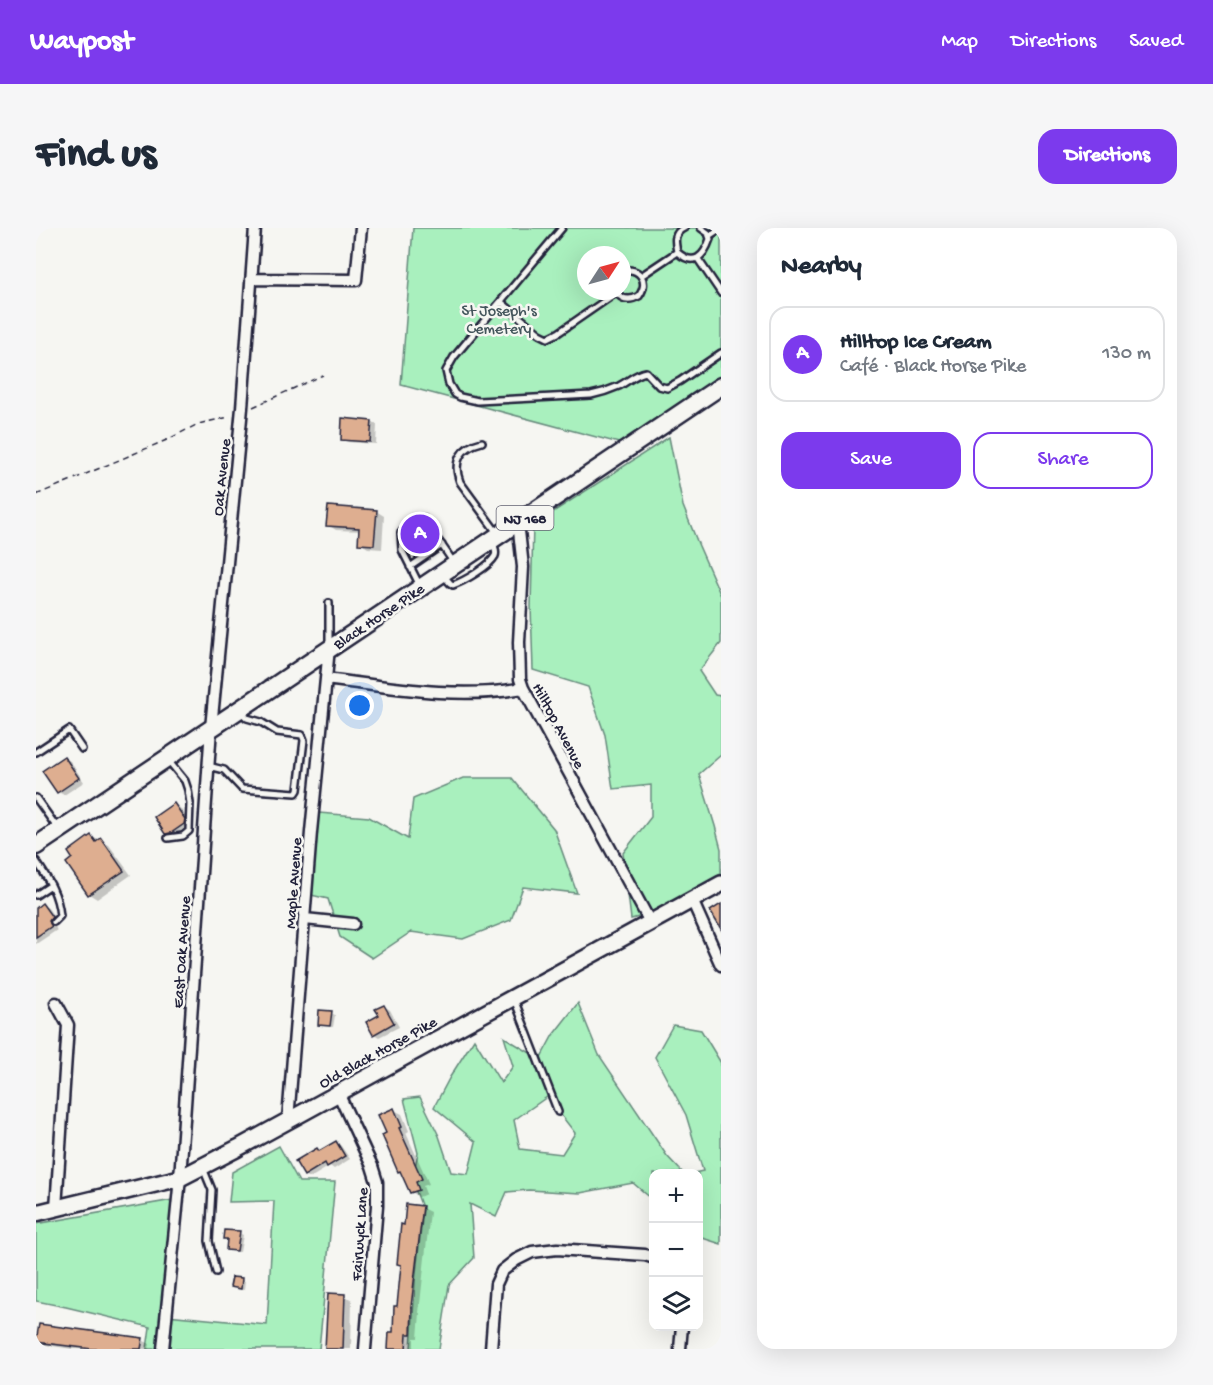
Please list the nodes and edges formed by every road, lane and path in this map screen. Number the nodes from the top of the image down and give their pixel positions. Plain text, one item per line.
1 (255, 228) edge
2 (361, 228) edge
3 (562, 228) edge
4 (721, 228) edge
5 (680, 229) edge
6 (704, 229) edge
7 (709, 236) junction
8 (677, 252) junction
9 (698, 259) junction
10 (631, 270) edge
11 (641, 276) junction
12 (251, 279) junction
13 (721, 293) edge
14 (631, 299) edge
15 (605, 300) edge
16 (501, 302) junction
17 (721, 353) edge
18 (322, 375) dead end
19 (721, 386) edge
20 (241, 412) junction
21 (482, 442) dead end
22 (36, 495) edge
23 (518, 522) junction
24 (495, 538) junction
25 (442, 545) junction
26 (410, 567) junction
27 (448, 569) junction
28 (421, 587) junction
29 (329, 603) dead end
30 (329, 648) junction
31 (326, 679) junction
32 (523, 688) junction
33 (238, 710) junction
34 (211, 728) junction
35 (82, 749) dead end
36 (36, 752) edge
37 (166, 758) junction
38 (208, 766) junction
39 (36, 798) edge
40 (59, 830) junction
41 (168, 838) dead end
42 (36, 846) edge
43 (36, 861) edge
44 (39, 872) edge
45 (721, 884) edge
46 (51, 885) junction
47 (36, 895) edge
48 (692, 900) junction
49 (305, 919) junction
50 (54, 922) dead end
51 (650, 922) junction
52 (352, 924) dead end
53 (721, 965) edge
54 (513, 997) junction
55 (56, 1003) dead end
56 (339, 1093) junction
57 (558, 1112) dead end
58 (288, 1120) junction
59 (202, 1167) junction
60 (180, 1178) junction
61 (56, 1208) junction
62 (36, 1213) edge
63 (649, 1257) edge
64 (216, 1272) dead end
65 (682, 1331) edge
66 (163, 1349) edge
67 (365, 1349) edge
68 (491, 1349) edge
69 (680, 1349) edge

1 - 12 street, Oak Avenue
2 - 12 street
3 - 16 lane
4 - 7 lane
5 - 8 lane
6 - 7 lane
7 - 9 lane
8 - 9 lane
8 - 11 lane
9 - 13 lane
10 - 11 lane
11 - 14 lane
12 - 20 street, Oak Avenue
15 - 16 lane
16 - 17 lane
18 - 20 path
19 - 23 main road, Black Horse Pike / NJ 168
20 - 22 path
20 - 34 street, Oak Avenue
21 - 24 lane
23 - 24 main road, Black Horse Pike / NJ 168
23 - 32 street, Hilltop Avenue
24 - 27 main road, Black Horse Pike / NJ 168
25 - 26 lane
25 - 26 lane
25 - 27 lane
26 - 28 lane
27 - 28 main road, Black Horse Pike / NJ 168
28 - 30 main road, Black Horse Pike / NJ 168
29 - 30 lane
30 - 31 street, Maple Avenue
30 - 33 main road, Black Horse Pike / NJ 168
31 - 32 street
31 - 49 street, Maple Avenue
32 - 51 street, Hilltop Avenue
33 - 34 main road, Black Horse Pike / NJ 168
33 - 38 lane
34 - 37 main road, Black Horse Pike / NJ 168
34 - 38 street, East Oak Avenue
35 - 36 lane
37 - 40 main road, Black Horse Pike / NJ 168
37 - 41 lane
38 - 60 street, East Oak Avenue
39 - 40 lane
40 - 42 main road, Black Horse Pike / NJ 168
43 - 44 lane
44 - 46 lane
45 - 48 street, Old Black Horse Pike
46 - 47 lane
46 - 50 lane
48 - 51 street, Old Black Horse Pike
48 - 53 street
49 - 52 street
49 - 58 street, Maple Avenue
51 - 54 street, Old Black Horse Pike
54 - 56 street, Old Black Horse Pike
54 - 57 lane
55 - 61 street
56 - 58 street, Old Black Horse Pike
56 - 67 street, Fairwyck Lane
58 - 59 street, Old Black Horse Pike
59 - 60 street, Old Black Horse Pike
59 - 64 lane
60 - 61 street, Old Black Horse Pike
60 - 66 street, East Oak Avenue
61 - 62 street, Old Black Horse Pike
63 - 68 street
65 - 69 street

